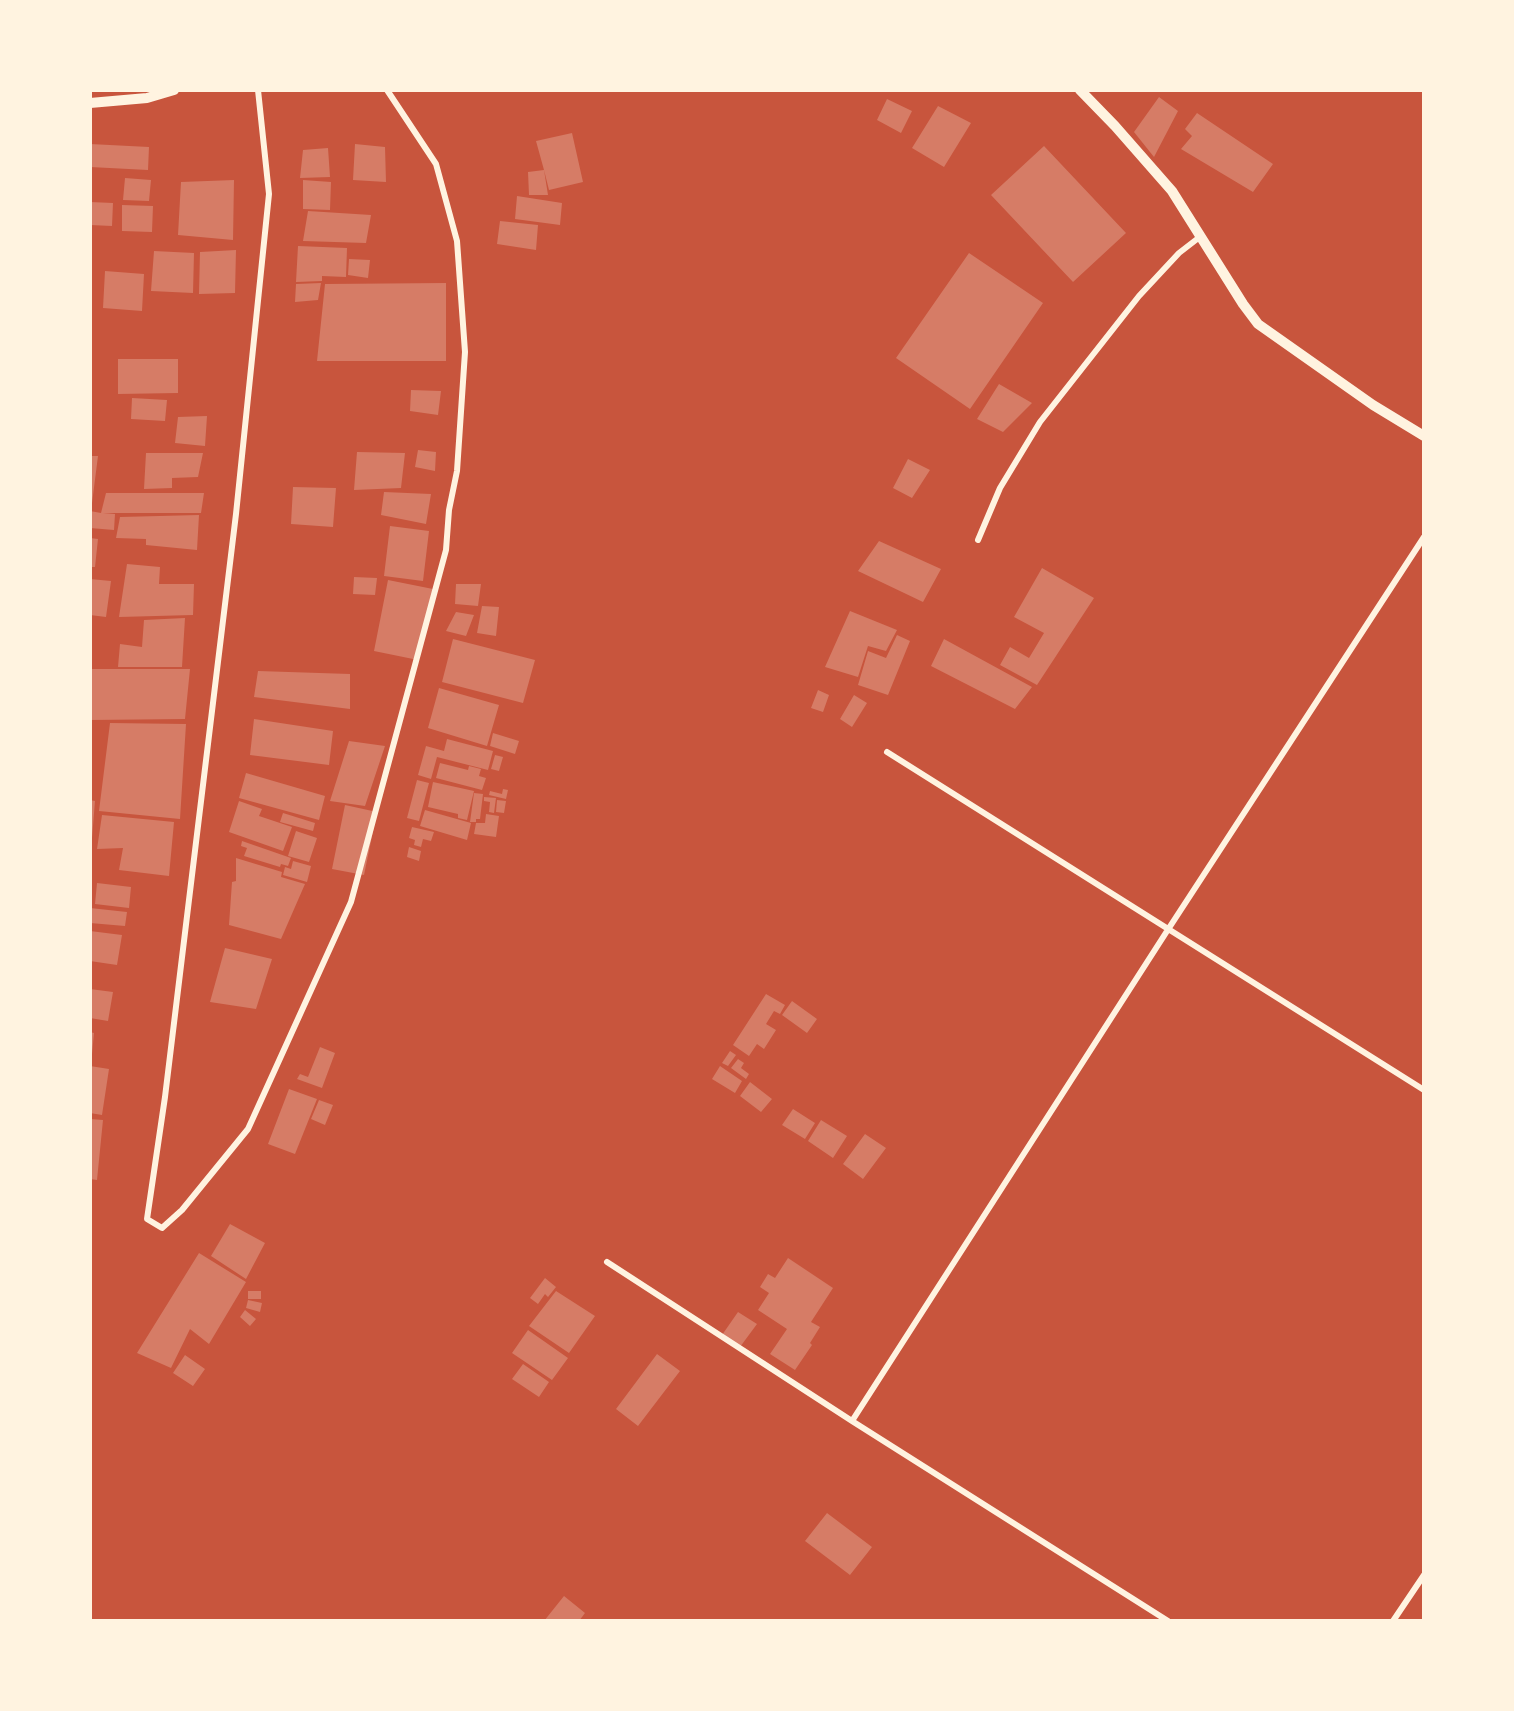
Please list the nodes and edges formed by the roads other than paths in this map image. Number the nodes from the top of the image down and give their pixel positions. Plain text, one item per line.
1 (174, 90) edge
2 (258, 90) edge
3 (387, 90) edge
4 (1080, 90) edge
5 (90, 103) edge
6 (1201, 236) junction
7 (1424, 436) edge
8 (1424, 537) edge
9 (978, 540) dead end
10 (887, 752) dead end
11 (1169, 928) junction
12 (1424, 1090) edge
13 (607, 1262) dead end
14 (852, 1421) junction
15 (1424, 1575) edge
16 (1168, 1621) edge
17 (1394, 1621) edge

1 - 5 street
2 - 3 street
4 - 6 street
6 - 7 street
6 - 9 street
8 - 11 street
10 - 11 street
11 - 12 street
11 - 14 street
13 - 14 street
14 - 16 street
15 - 17 street

